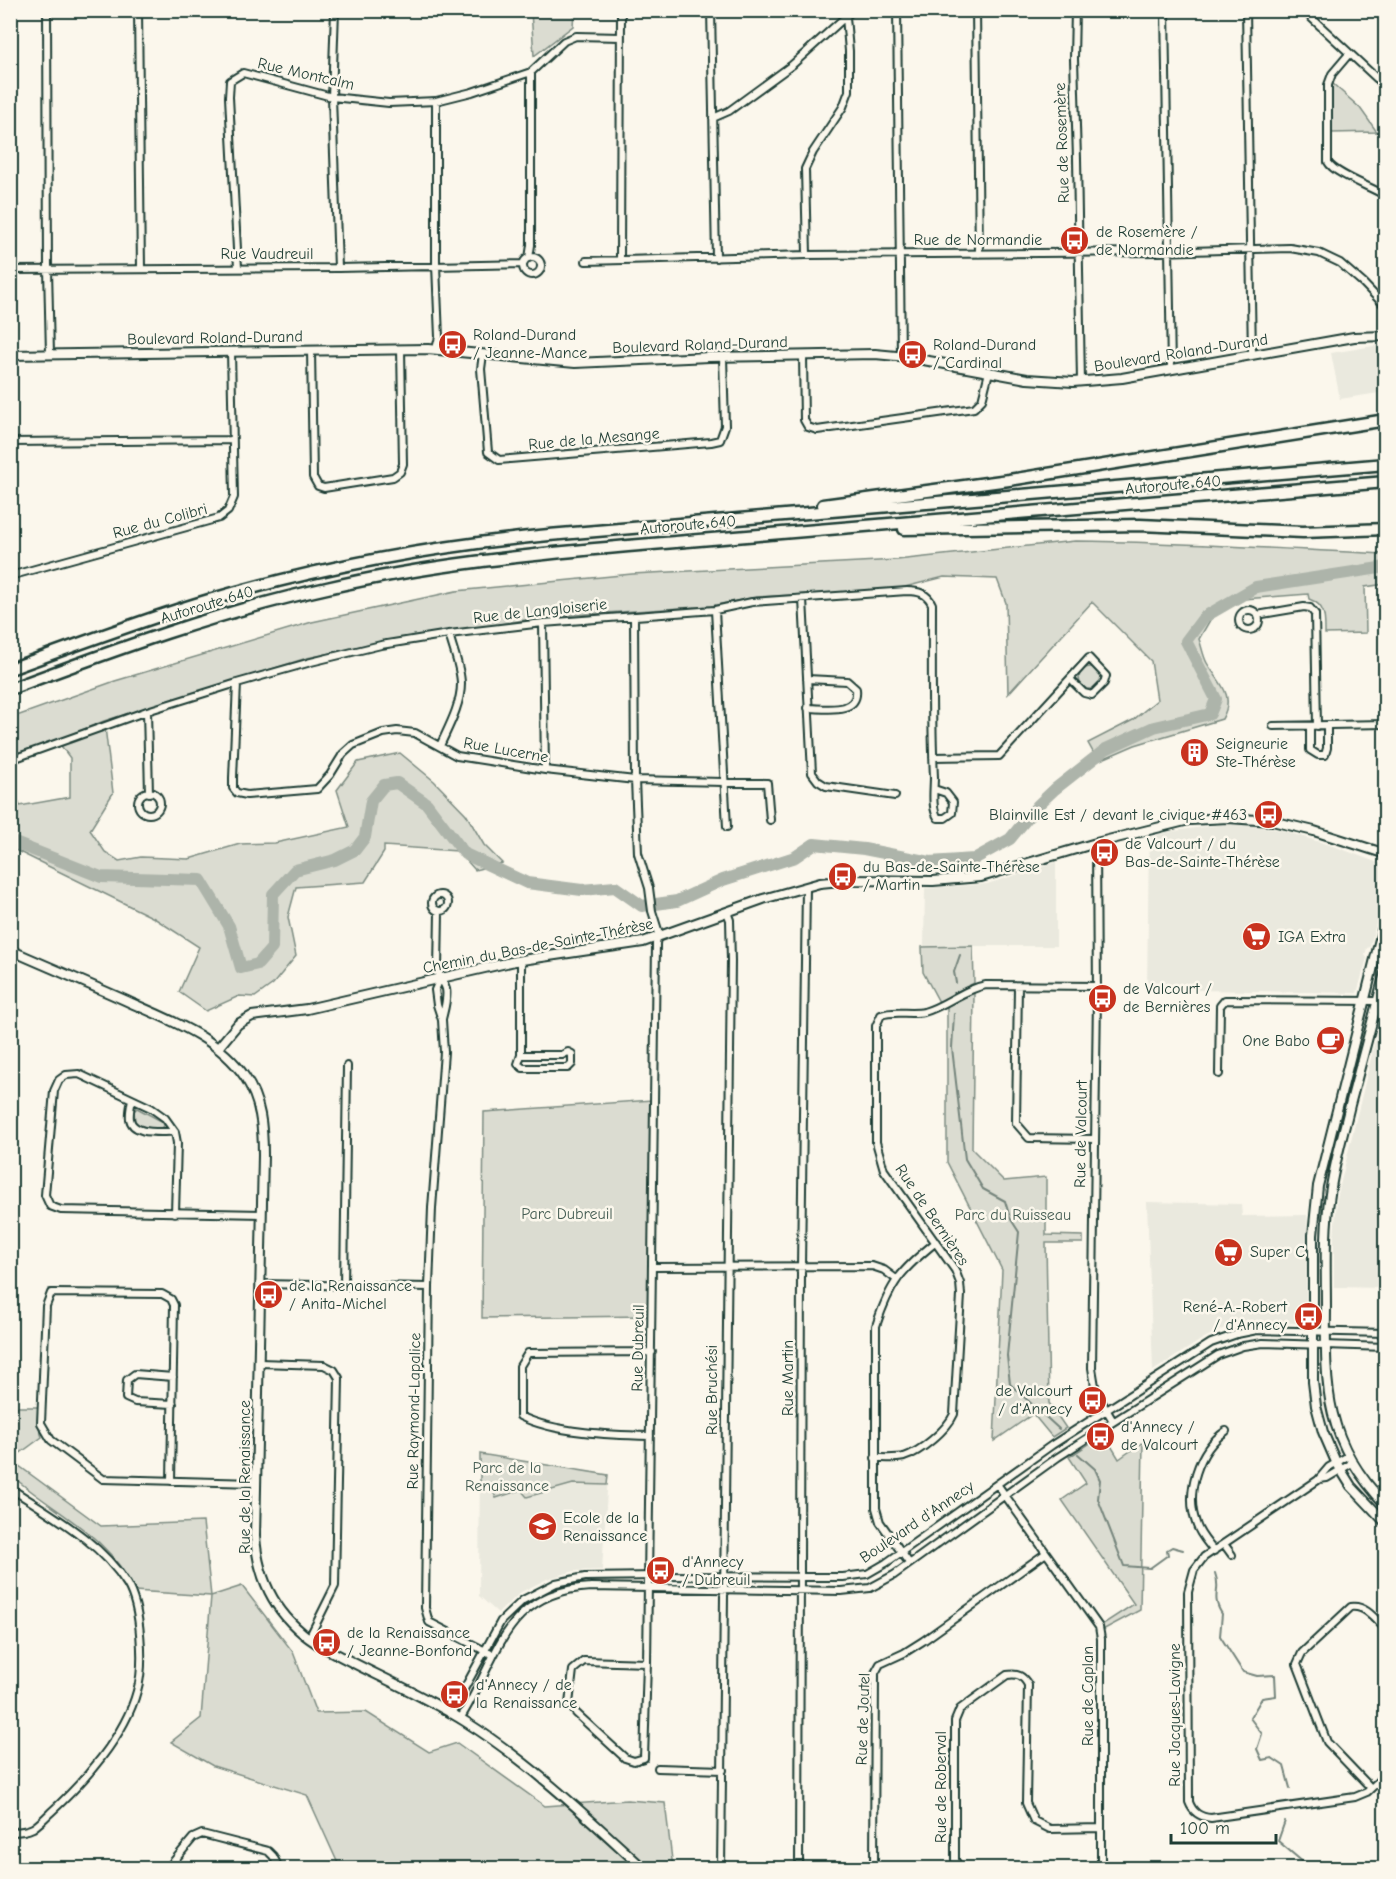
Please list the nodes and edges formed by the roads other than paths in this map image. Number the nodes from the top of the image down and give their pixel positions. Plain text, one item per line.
1 (47, 10) edge
2 (138, 10) edge
3 (335, 10) edge
4 (621, 10) edge
5 (711, 10) edge
6 (853, 10) edge
7 (897, 10) edge
8 (976, 10) edge
9 (1075, 10) edge
10 (1165, 10) edge
11 (1246, 10) edge
12 (1303, 10) edge
13 (846, 17) junction
14 (621, 38) junction
15 (1349, 54) junction
16 (531, 72) junction
17 (1386, 87) edge
18 (332, 97) junction
19 (436, 100) junction
20 (713, 118) junction
21 (1386, 196) edge
22 (1249, 249) junction
23 (1168, 251) junction
24 (1078, 253) junction
25 (900, 254) junction
26 (979, 254) junction
27 (807, 255) junction
28 (528, 258) junction
29 (716, 258) junction
30 (620, 260) junction
31 (586, 261) dead end
32 (523, 264) junction
33 (436, 265) junction
34 (238, 268) junction
35 (338, 268) junction
36 (48, 269) junction
37 (141, 269) junction
38 (10, 270) edge
39 (1386, 307) edge
40 (1386, 336) edge
41 (401, 349) junction
42 (436, 349) junction
43 (311, 350) junction
44 (231, 351) junction
45 (50, 354) junction
46 (483, 354) junction
47 (10, 355) edge
48 (1252, 355) junction
49 (803, 356) junction
50 (901, 356) junction
51 (723, 357) junction
52 (1171, 369) junction
53 (989, 372) junction
54 (1081, 382) junction
55 (1386, 420) edge
56 (231, 440) junction
57 (10, 442) edge
58 (1386, 464) edge
59 (1386, 482) edge
60 (737, 519) junction
61 (819, 529) junction
62 (1384, 530) edge
63 (10, 576) edge
64 (803, 599) junction
65 (715, 610) junction
66 (1257, 615) dead end
67 (634, 616) junction
68 (543, 622) junction
69 (449, 634) junction
70 (10, 669) edge
71 (807, 679) junction
72 (1070, 680) junction
73 (237, 683) junction
74 (10, 688) edge
75 (808, 708) junction
76 (147, 711) junction
77 (1386, 724) edge
78 (1273, 726) dead end
79 (1310, 726) junction
80 (1317, 726) junction
81 (1327, 726) junction
82 (440, 746) junction
83 (933, 757) junction
84 (10, 760) edge
85 (545, 770) junction
86 (635, 780) junction
87 (725, 782) junction
88 (934, 789) junction
89 (149, 793) dead end
90 (895, 796) dead end
91 (770, 820) dead end
92 (727, 827) dead end
93 (1096, 843) junction
94 (1386, 854) edge
95 (806, 887) junction
96 (439, 912) dead end
97 (727, 912) junction
98 (1386, 915) edge
99 (657, 938) junction
100 (10, 950) edge
101 (521, 960) junction
102 (1386, 969) edge
103 (440, 979) junction
104 (1018, 986) junction
105 (1097, 986) junction
106 (1377, 1001) junction
107 (1363, 1002) junction
108 (218, 1048) junction
109 (521, 1055) junction
110 (348, 1066) dead end
111 (1219, 1074) dead end
112 (132, 1099) junction
113 (175, 1132) junction
114 (1095, 1139) junction
115 (175, 1214) junction
116 (262, 1215) junction
117 (936, 1242) junction
118 (653, 1267) junction
119 (801, 1267) junction
120 (727, 1268) junction
121 (896, 1279) junction
122 (260, 1284) junction
123 (344, 1286) junction
124 (429, 1287) junction
125 (1313, 1331) junction
126 (1326, 1331) junction
127 (1386, 1333) edge
128 (1313, 1344) junction
129 (1326, 1345) junction
130 (1386, 1347) edge
131 (652, 1352) junction
132 (259, 1363) junction
133 (173, 1377) junction
134 (173, 1404) junction
135 (1106, 1410) junction
136 (1113, 1421) junction
137 (1226, 1431) dead end
138 (650, 1436) junction
139 (875, 1458) junction
140 (1350, 1460) junction
141 (1339, 1466) junction
142 (171, 1481) junction
143 (256, 1483) junction
144 (997, 1484) junction
145 (10, 1488) edge
146 (1005, 1495) junction
147 (1386, 1505) edge
148 (1386, 1523) edge
149 (1224, 1544) junction
150 (1214, 1551) junction
151 (901, 1552) junction
152 (1046, 1553) junction
153 (1232, 1555) dead end
154 (909, 1563) junction
155 (648, 1576) junction
156 (724, 1576) junction
157 (801, 1577) junction
158 (648, 1588) junction
159 (724, 1590) junction
160 (801, 1591) junction
161 (1386, 1630) edge
162 (309, 1638) junction
163 (483, 1651) junction
164 (493, 1655) junction
165 (647, 1663) junction
166 (451, 1713) junction
167 (460, 1719) junction
168 (658, 1768) dead end
169 (723, 1770) junction
170 (1386, 1774) edge
171 (1371, 1788) junction
172 (1101, 1828) junction
173 (10, 1832) edge
174 (168, 1869) edge
175 (279, 1869) edge
176 (643, 1869) edge
177 (721, 1869) edge
178 (799, 1869) edge
179 (874, 1869) edge
180 (960, 1869) edge
181 (1101, 1869) edge

1 - 36 street
2 - 37 street
3 - 18 street
4 - 14 street
5 - 20 street
6 - 13 street
7 - 25 street
8 - 26 street
9 - 24 street, Rue de Rosemère
10 - 23 street
11 - 22 street
12 - 15 street
13 - 20 street
13 - 27 street
14 - 16 street, Rue Montcalm
14 - 30 street
15 - 17 street
15 - 21 street
16 - 19 street, Rue Montcalm
16 - 28 street
18 - 19 street, Rue Montcalm
18 - 34 street, Rue Montcalm
18 - 35 street
19 - 33 street
20 - 29 street
22 - 23 street, Rue de Normandie
22 - 39 street, Rue de Normandie
22 - 48 street
23 - 24 street, Rue de Normandie
23 - 52 street
24 - 26 street, Rue de Normandie
24 - 54 street, Rue de Rosemère
25 - 26 street, Rue de Normandie
25 - 27 street, Rue de Normandie
25 - 50 street
27 - 29 street, Rue de Normandie
28 - 32 street
28 - 32 street
29 - 30 street, Rue de Normandie
30 - 31 street, Rue de Normandie
32 - 33 street, Rue Vaudreuil
33 - 35 street, Rue Vaudreuil
33 - 42 street
34 - 35 street, Rue Vaudreuil
34 - 37 street, Rue Vaudreuil
36 - 37 street, Rue Vaudreuil
36 - 38 street, Rue Vaudreuil
36 - 45 street
40 - 48 street, Boulevard Roland-Durand
41 - 42 street, Boulevard Roland-Durand
41 - 43 street, Boulevard Roland-Durand
41 - 43 street
42 - 46 street, Boulevard Roland-Durand
43 - 44 street, Boulevard Roland-Durand
44 - 45 street, Boulevard Roland-Durand
44 - 56 street, Rue du Colibri
45 - 47 street, Boulevard Roland-Durand
46 - 51 street, Boulevard Roland-Durand
46 - 51 street, Rue de la Mesange
48 - 52 street, Boulevard Roland-Durand
49 - 50 street, Boulevard Roland-Durand
49 - 51 street, Boulevard Roland-Durand
49 - 53 street
50 - 53 street, Boulevard Roland-Durand
52 - 54 street, Boulevard Roland-Durand
53 - 54 street, Boulevard Roland-Durand
55 - 60 highway
56 - 57 street
56 - 63 street, Rue du Colibri
58 - 60 highway, Autoroute 640
59 - 61 highway, Autoroute 640
60 - 70 highway, Autoroute 640
61 - 62 highway
61 - 74 highway, Autoroute 640
64 - 65 street, Rue de Langloiserie
64 - 71 street
64 - 83 street, Rue de Langloiserie
65 - 67 street, Rue de Langloiserie
65 - 87 street
66 - 80 street
67 - 68 street, Rue de Langloiserie
67 - 86 street, Rue Dubreuil
68 - 69 street, Rue de Langloiserie
68 - 85 street
69 - 73 street, Rue de Langloiserie
69 - 82 street
71 - 75 street
71 - 75 street
72 - 72 street
72 - 83 street
73 - 76 street, Rue de Langloiserie
73 - 82 street, Rue Lucerne
75 - 90 street
76 - 84 street, Rue de Langloiserie
76 - 89 street
77 - 81 street
78 - 79 street
79 - 80 street
79 - 81 street
80 - 81 street
82 - 85 street, Rue Lucerne
83 - 88 street, Rue de Langloiserie
85 - 86 street, Rue Lucerne
86 - 87 street, Rue Lucerne
86 - 99 street, Rue Dubreuil
87 - 91 street, Rue Lucerne
87 - 92 street
88 - 88 street, Rue de Langloiserie
93 - 94 street, Chemin du Bas-de-Sainte-Thérèse
93 - 95 street, Chemin du Bas-de-Sainte-Thérèse
93 - 105 street, Rue de Valcourt
95 - 97 street, Chemin du Bas-de-Sainte-Thérèse
95 - 119 street, Rue Martin
96 - 103 street, Rue Raymond-Lapalice
97 - 99 street, Chemin du Bas-de-Sainte-Thérèse
97 - 120 street, Rue Bruchési
98 - 107 street
99 - 101 street, Chemin du Bas-de-Sainte-Thérèse
99 - 118 street, Rue Dubreuil
100 - 108 street
101 - 103 street, Chemin du Bas-de-Sainte-Thérèse
101 - 109 street
102 - 106 street
103 - 108 street, Chemin du Bas-de-Sainte-Thérèse
103 - 124 street, Rue Raymond-Lapalice
104 - 105 street, Rue de Bernières
104 - 114 street
104 - 117 street, Rue de Bernières
105 - 114 street, Rue de Valcourt
106 - 107 street
106 - 126 street
107 - 111 street
107 - 125 street
108 - 116 street, Rue de la Renaissance
109 - 109 street
110 - 123 street
112 - 113 street
112 - 113 street
112 - 115 street
113 - 115 street
114 - 135 street, Rue de Valcourt
115 - 116 street
116 - 122 street, Rue de la Renaissance
117 - 121 street
117 - 139 street, Rue de Bernières
118 - 120 street
118 - 131 street, Rue Dubreuil
119 - 120 street
119 - 121 street
119 - 157 street, Rue Martin
120 - 156 street, Rue Bruchési
121 - 139 street
122 - 123 street
122 - 132 street, Rue de la Renaissance
123 - 124 street
124 - 163 street, Rue Raymond-Lapalice
125 - 126 street, Boulevard d'Annecy
125 - 128 street
125 - 135 street, Boulevard d'Annecy
126 - 127 street, Boulevard d'Annecy
126 - 129 street
128 - 129 street, Boulevard d'Annecy
128 - 136 street, Boulevard d'Annecy
128 - 141 street
129 - 130 street, Boulevard d'Annecy
129 - 140 street
131 - 138 street, Rue Dubreuil
131 - 138 street
132 - 143 street, Rue de la Renaissance
132 - 162 street
133 - 134 street
133 - 134 street
133 - 142 street
134 - 142 street
135 - 136 street, Rue de Valcourt
135 - 144 street, Boulevard d'Annecy
136 - 146 street, Boulevard d'Annecy
137 - 150 street
138 - 155 street, Rue Dubreuil
139 - 151 street
140 - 141 street, Rue Jacques-Lavigne
140 - 147 street
141 - 148 street
141 - 149 street, Rue Jacques-Lavigne
142 - 143 street
143 - 162 street, Rue de la Renaissance
144 - 146 street, Rue de Caplan
144 - 151 street, Boulevard d'Annecy
145 - 173 street
146 - 152 street, Rue de Caplan
146 - 154 street, Boulevard d'Annecy
149 - 150 street, Rue Jacques-Lavigne
149 - 153 street
150 - 171 street, Rue Jacques-Lavigne
151 - 154 street
151 - 157 street, Boulevard d'Annecy
152 - 172 street, Rue de Caplan
152 - 179 street, Rue de Joutel
154 - 160 street, Boulevard d'Annecy
155 - 156 street, Boulevard d'Annecy
155 - 158 street, Rue Dubreuil
155 - 163 street, Boulevard d'Annecy
156 - 157 street, Boulevard d'Annecy
156 - 159 street, Rue Bruchési
157 - 160 street, Rue Martin
158 - 159 street, Boulevard d'Annecy
158 - 164 street, Boulevard d'Annecy
158 - 165 street, Rue Dubreuil
159 - 160 street, Boulevard d'Annecy
159 - 169 street, Rue Bruchési
160 - 178 street, Rue Martin
161 - 171 street
162 - 166 street, Rue de la Renaissance
163 - 164 street, Rue Raymond-Lapalice
163 - 166 street, Boulevard d'Annecy
164 - 167 street, Boulevard d'Annecy
165 - 165 street, Rue Dubreuil
166 - 167 street, Rue de la Renaissance
167 - 176 street, Rue de la Renaissance
168 - 169 street
169 - 177 street, Rue Bruchési
170 - 171 street, Rue Jacques-Lavigne
172 - 180 street, Rue de Roberval
172 - 181 street, Rue de Caplan
174 - 175 street

